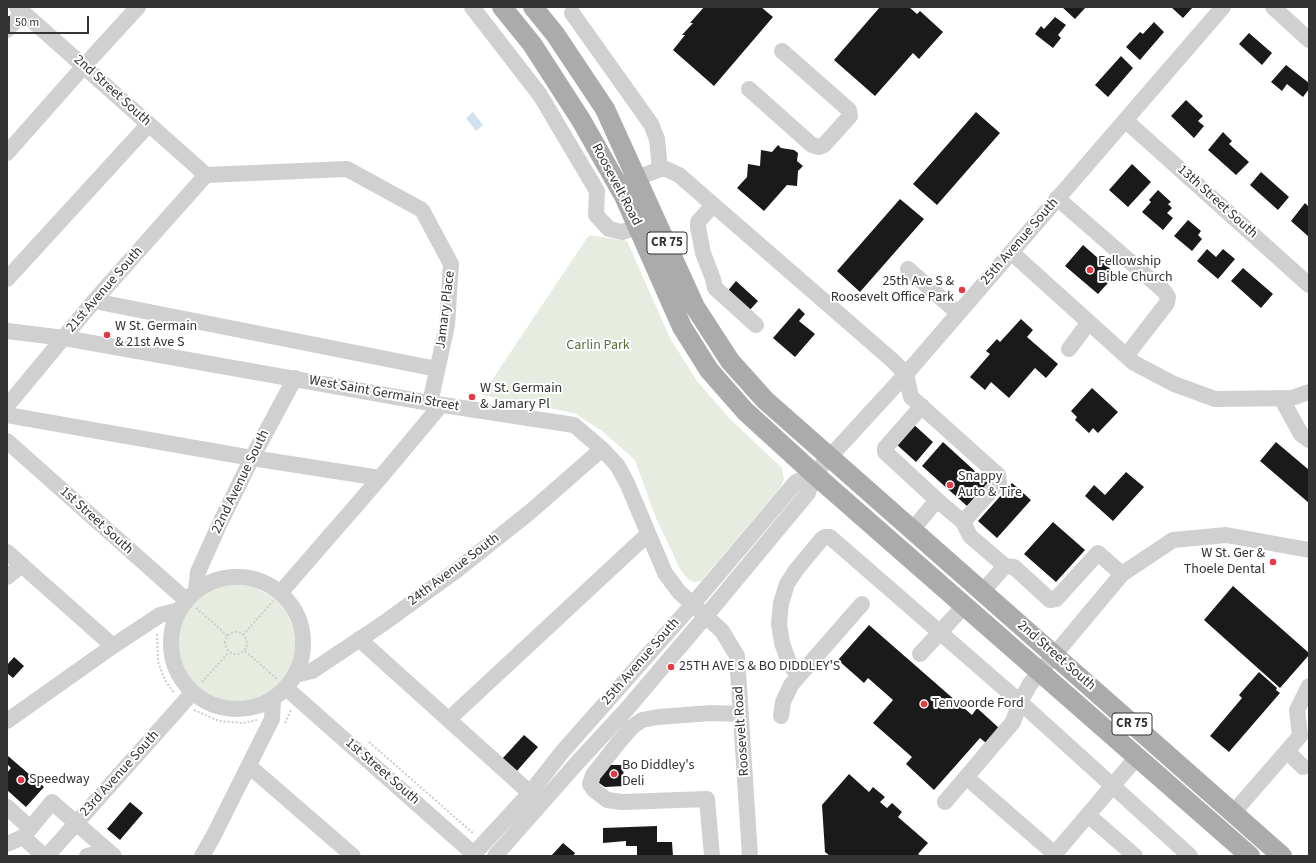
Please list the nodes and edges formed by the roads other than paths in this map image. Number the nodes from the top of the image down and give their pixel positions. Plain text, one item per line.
1 (138, 7) edge
2 (472, 7) edge
3 (502, 7) edge
4 (533, 7) edge
5 (1223, 7) edge
6 (1273, 7) edge
7 (20, 9) edge
8 (576, 10) edge
9 (551, 29) junction
10 (7, 30) edge
11 (1309, 40) edge
12 (782, 51) dead end
13 (84, 66) junction
14 (749, 89) dead end
15 (1125, 120) junction
16 (149, 124) junction
17 (7, 153) edge
18 (660, 170) junction
19 (206, 175) junction
20 (638, 178) junction
21 (618, 186) junction
22 (1058, 198) junction
23 (713, 205) junction
24 (638, 227) junction
25 (1011, 252) junction
26 (908, 269) dead end
27 (7, 279) edge
28 (1309, 285) edge
29 (94, 301) junction
30 (958, 313) junction
31 (1089, 322) junction
32 (756, 325) dead end
33 (7, 331) edge
34 (64, 338) junction
35 (1069, 349) dead end
36 (1130, 359) junction
37 (437, 369) junction
38 (906, 374) junction
39 (295, 378) junction
40 (1309, 392) edge
41 (1281, 398) junction
42 (436, 404) junction
43 (7, 406) edge
44 (922, 406) junction
45 (7, 415) edge
46 (1306, 435) edge
47 (7, 441) edge
48 (602, 449) junction
49 (830, 457) junction
50 (252, 458) junction
51 (814, 474) junction
52 (380, 478) junction
53 (938, 500) junction
54 (963, 522) junction
55 (912, 530) junction
56 (647, 535) junction
57 (1309, 550) edge
58 (7, 552) edge
59 (22, 565) junction
60 (1006, 566) junction
61 (1122, 574) junction
62 (7, 578) edge
63 (281, 592) junction
64 (982, 592) junction
65 (187, 600) junction
66 (862, 604) dead end
67 (692, 605) junction
68 (965, 605) junction
69 (706, 617) junction
70 (940, 633) junction
71 (359, 639) junction
72 (113, 646) junction
73 (920, 654) dead end
74 (1055, 656) junction
75 (796, 672) dead end
76 (1041, 672) junction
77 (296, 675) junction
78 (1309, 686) edge
79 (286, 688) junction
80 (193, 692) junction
81 (273, 699) junction
82 (1020, 702) junction
83 (626, 710) junction
84 (740, 714) junction
85 (781, 716) dead end
86 (449, 719) junction
87 (642, 720) junction
88 (7, 721) edge
89 (564, 751) junction
90 (1287, 751) junction
91 (1137, 757) junction
92 (577, 763) junction
93 (249, 766) junction
94 (1304, 766) dead end
95 (593, 775) junction
96 (966, 777) junction
97 (1113, 785) junction
98 (530, 793) junction
99 (945, 802) dead end
100 (9, 813) edge
101 (1233, 813) junction
102 (1088, 815) junction
103 (76, 823) junction
104 (26, 832) junction
105 (7, 844) edge
106 (474, 855) edge
107 (1055, 855) edge
108 (44, 856) edge
109 (47, 856) edge
110 (87, 856) edge
111 (101, 856) edge
112 (114, 856) edge
113 (202, 856) edge
114 (352, 856) edge
115 (495, 856) edge
116 (712, 856) edge
117 (750, 856) edge
118 (1135, 856) edge
119 (1190, 856) edge
120 (1250, 856) edge
121 (1282, 856) edge

1 - 13 street
2 - 24 street
3 - 21 main road, Roosevelt Road / CR 75
4 - 9 main road, Roosevelt Road / CR 75
5 - 15 street, 25th Avenue South
6 - 11 street
7 - 10 street
7 - 13 street, 2nd Street South
8 - 9 street
8 - 18 street
9 - 20 main road, Roosevelt Road / CR 75
12 - 14 street
13 - 16 street, 2nd Street South
13 - 17 street
15 - 22 street, 25th Avenue South
15 - 28 street, 13th Street South
16 - 19 street, 2nd Street South
16 - 27 street
18 - 20 street
18 - 23 street
19 - 29 street, 21st Avenue South
19 - 37 street, Jamary Place
20 - 21 street
20 - 49 main road, Roosevelt Road / CR 75
21 - 24 main road, Roosevelt Road / CR 75
22 - 25 street, 25th Avenue South
22 - 36 street
23 - 32 street
23 - 38 street
24 - 51 main road, Roosevelt Road / CR 75
25 - 30 street, 25th Avenue South
25 - 31 street
26 - 30 street
29 - 34 street, 21st Avenue South
29 - 37 street
30 - 38 street, 25th Avenue South
31 - 35 street
31 - 36 street
33 - 34 street, West Saint Germain Street
34 - 39 street, West Saint Germain Street
34 - 43 street, 21st Avenue South
36 - 41 street
37 - 42 street, Jamary Place
38 - 44 street
38 - 49 street, 25th Avenue South
39 - 42 street, West Saint Germain Street
39 - 50 street, 22nd Avenue South
40 - 41 street
41 - 46 street
42 - 48 street, West Saint Germain Street
42 - 52 street, Jamary Place
44 - 53 street
44 - 54 street
45 - 50 street
47 - 65 street, 1st Street South
48 - 56 street, West Saint Germain Street
48 - 71 street, 24th Avenue South
49 - 51 street, 25th Avenue South
49 - 55 main road, 2nd Street South / CR 75
50 - 52 street
50 - 65 street, 22nd Avenue South
51 - 67 street, 25th Avenue South
51 - 68 main road, 2nd Street South / CR 75
51 - 69 street, 25th Avenue South
52 - 63 street, Jamary Place
53 - 54 street
53 - 55 street
54 - 60 street
55 - 64 main road, 2nd Street South / CR 75
56 - 67 street, West Saint Germain Street
56 - 86 street
57 - 61 street
58 - 59 street
59 - 62 street
59 - 72 street
60 - 61 street
60 - 64 street
61 - 74 street
63 - 65 street
63 - 77 street, 22nd Avenue South
64 - 74 main road, 2nd Street South / CR 75
65 - 72 street
65 - 80 street, 22nd Avenue South
66 - 85 street
67 - 69 street, West Saint Germain Street
67 - 89 street, 25th Avenue South
68 - 70 street
68 - 76 main road, 2nd Street South / CR 75
69 - 83 street, 25th Avenue South
69 - 84 street, Roosevelt Road
70 - 73 street
70 - 75 street
70 - 82 street
71 - 77 street, 24th Avenue South
71 - 86 street
72 - 88 street
74 - 76 street
74 - 101 main road, 2nd Street South / CR 75
76 - 82 street
76 - 91 main road, 2nd Street South / CR 75
77 - 79 street, 22nd Avenue South
78 - 90 street
79 - 81 street, 22nd Avenue South
79 - 106 street, 1st Street South
80 - 81 street, 22nd Avenue South
80 - 103 street, 23rd Avenue South
81 - 93 street
82 - 96 street
82 - 97 street
83 - 87 street
83 - 92 street, 25th Avenue South
84 - 87 street
84 - 117 street, Roosevelt Road
86 - 98 street
87 - 95 street
89 - 92 street
89 - 98 street, 25th Avenue South
90 - 94 street
90 - 101 street
91 - 97 street
91 - 120 main road, 2nd Street South / CR 75
92 - 95 street
92 - 115 street, 25th Avenue South
93 - 113 street
93 - 114 street
95 - 116 street
96 - 99 street
96 - 107 street
97 - 102 street
97 - 119 street
98 - 106 street, 25th Avenue South
100 - 104 street
101 - 121 main road, 2nd Street South / CR 75
102 - 107 street
102 - 118 street
103 - 104 street
103 - 109 street, 23rd Avenue South
103 - 112 street
104 - 105 street
104 - 108 street
110 - 111 street

